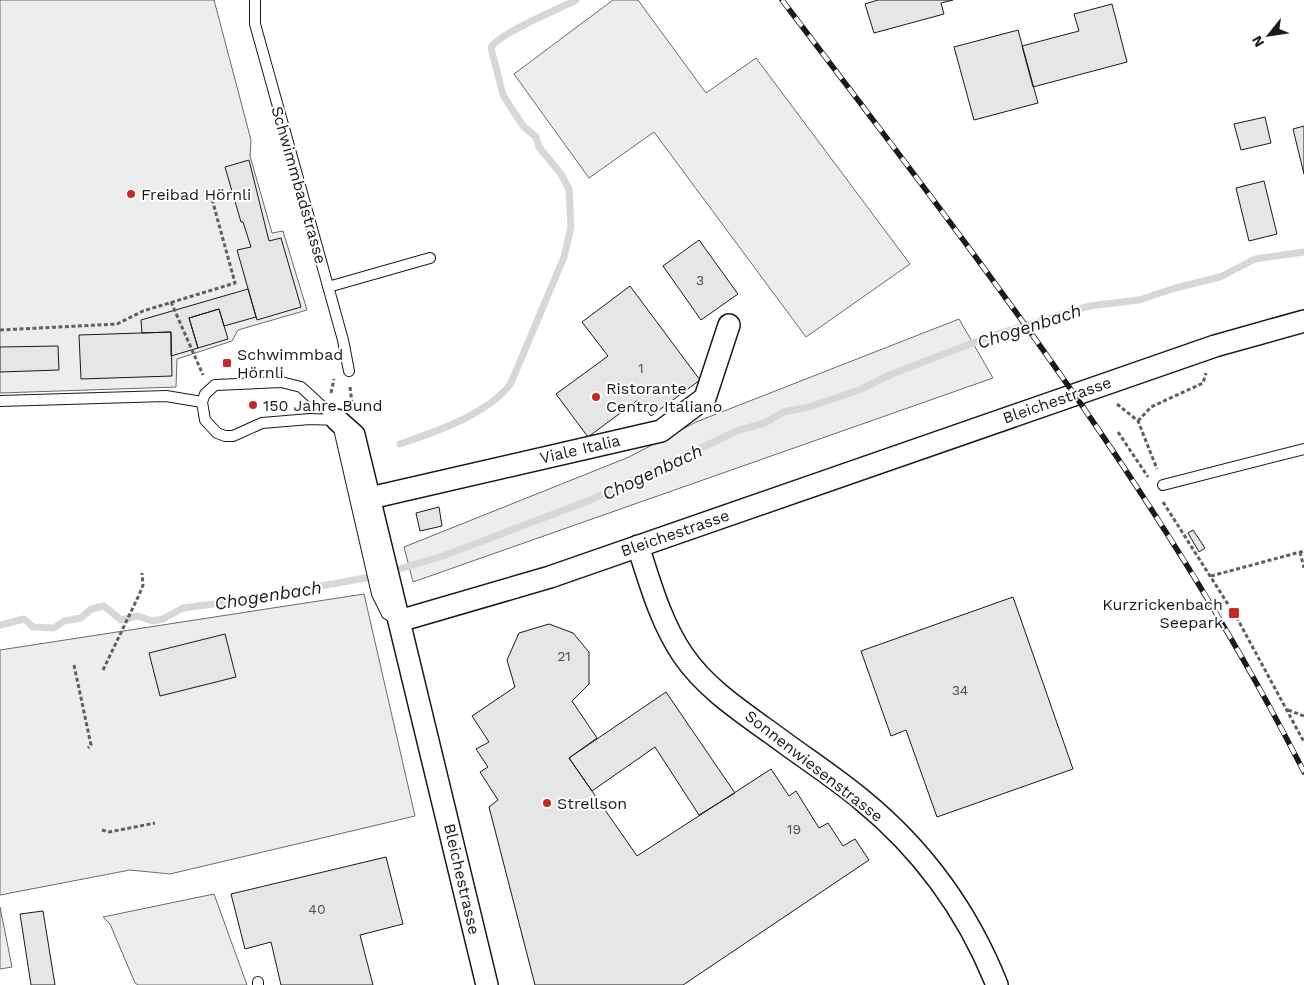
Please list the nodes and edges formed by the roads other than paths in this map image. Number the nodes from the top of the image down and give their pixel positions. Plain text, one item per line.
1 (255, 0) edge
2 (430, 258) dead end
3 (328, 287) junction
4 (1304, 321) edge
5 (729, 325) dead end
6 (349, 370) dead end
7 (0, 401) edge
8 (202, 402) junction
9 (337, 420) junction
10 (1304, 449) edge
11 (1163, 485) road end
12 (370, 498) junction
13 (638, 546) junction
14 (377, 561) junction
15 (399, 621) junction
16 (487, 985) edge
17 (997, 985) edge

1 - 3 lane, Schwimmbadstrasse
2 - 3 lane
3 - 6 lane, Schwimmbadstrasse
4 - 13 street, Bleichestrasse
5 - 12 street, Viale Italia
7 - 8 lane
8 - 9 lane
8 - 9 lane
9 - 12 street
9 - 14 lane
10 - 11 lane
12 - 14 street
13 - 15 street, Bleichestrasse
13 - 17 street, Sonnenwiesenstrasse
14 - 15 street
15 - 16 street, Bleichestrasse

